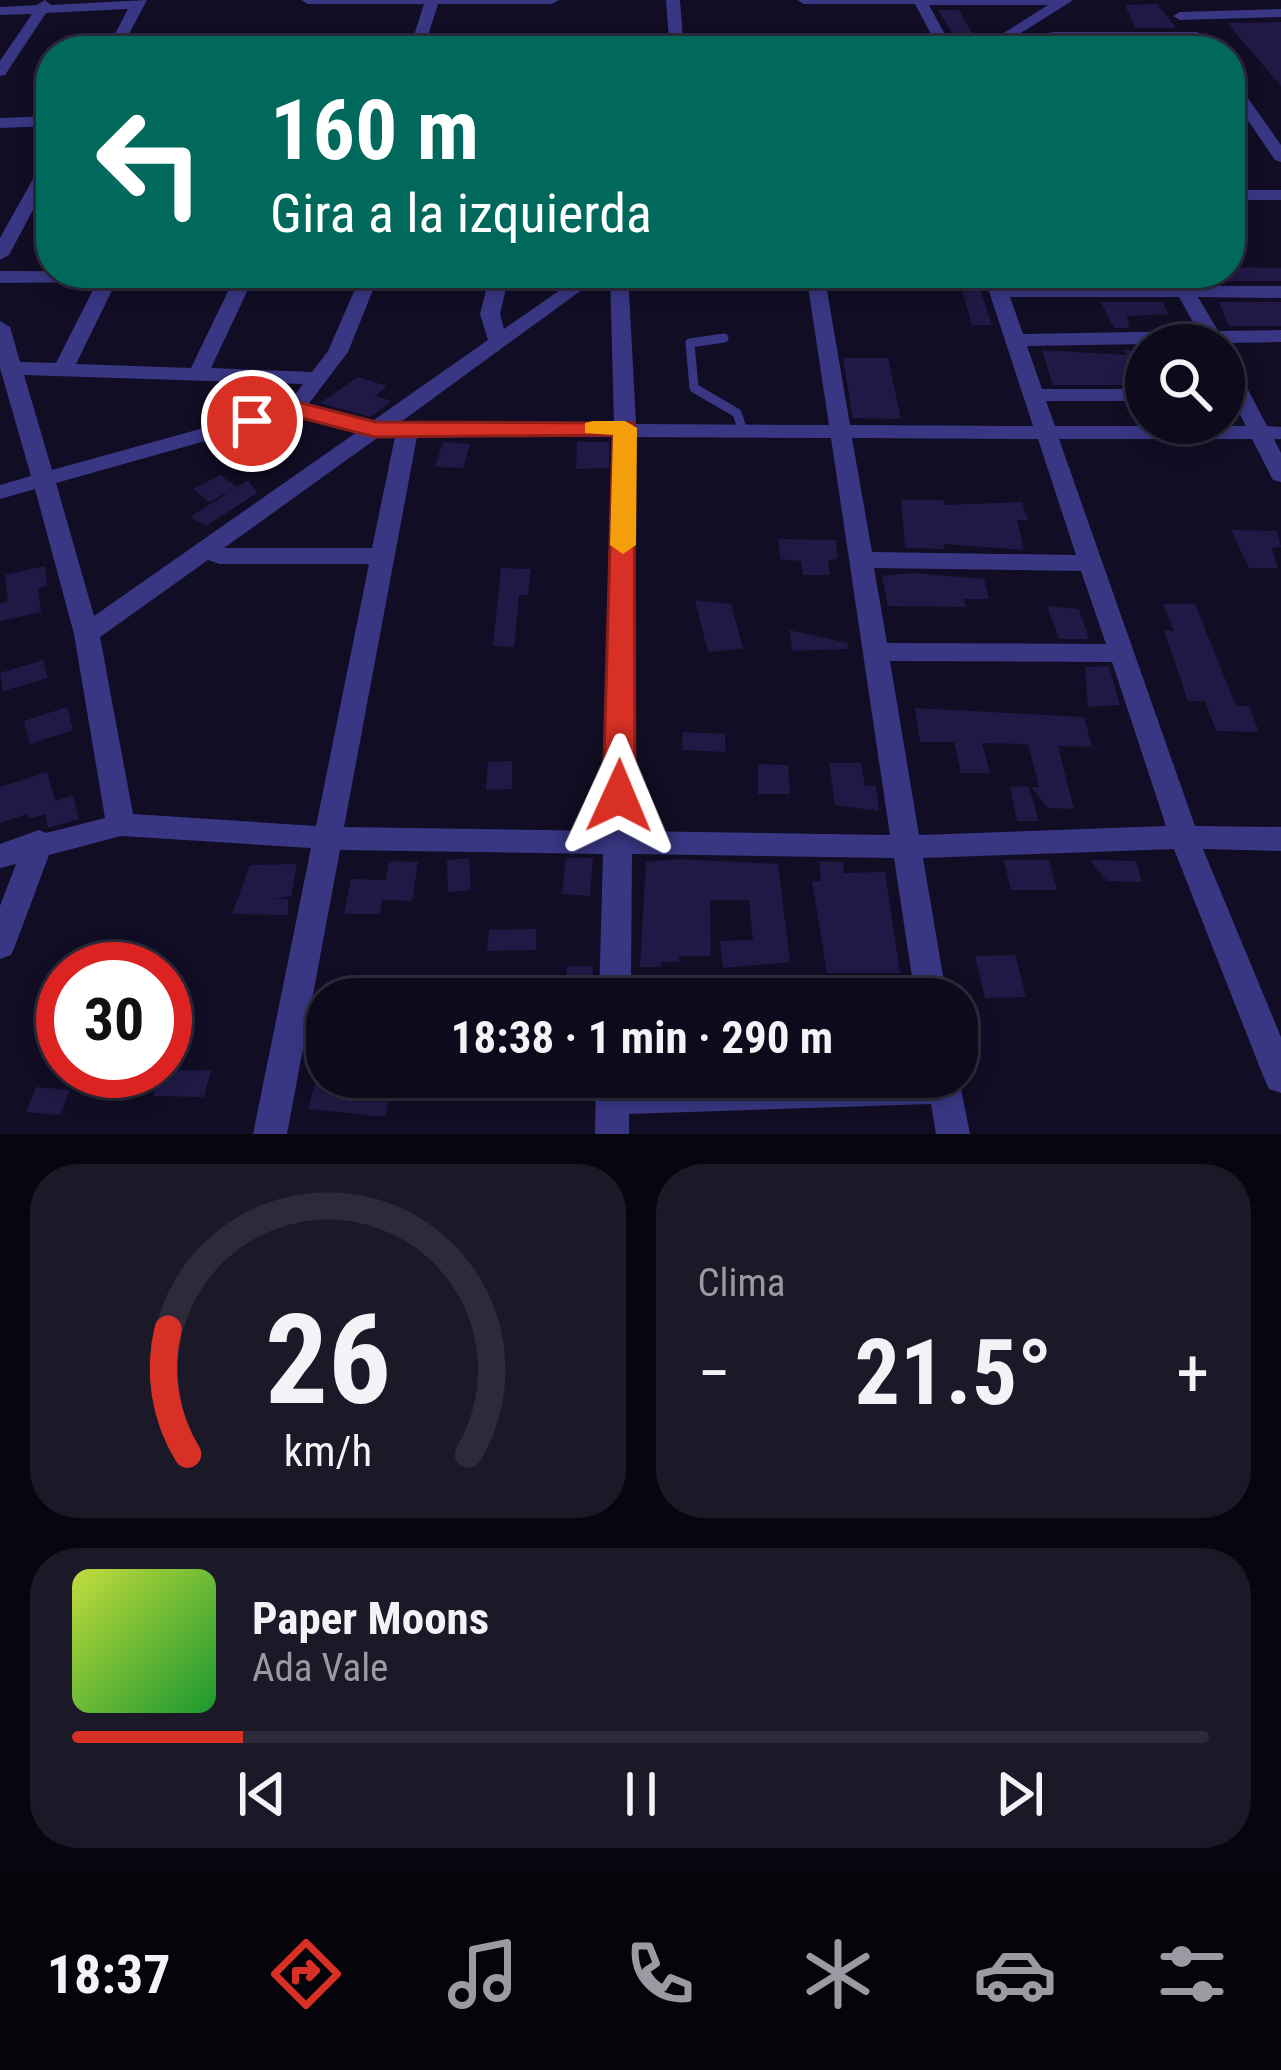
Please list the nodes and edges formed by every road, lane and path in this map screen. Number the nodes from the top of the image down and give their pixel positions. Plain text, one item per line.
1 (308, 0) edge
2 (432, 0) edge
3 (552, 0) edge
4 (673, 0) edge
5 (804, 0) edge
6 (1065, 0) edge
7 (1167, 0) edge
8 (920, 1) edge
9 (139, 3) edge
10 (45, 5) edge
11 (0, 11) edge
12 (1281, 13) edge
13 (1042, 15) junction
14 (1180, 16) junction
15 (121, 36) edge
16 (421, 36) edge
17 (676, 36) edge
18 (939, 36) edge
19 (1007, 36) edge
20 (1053, 36) edge
21 (1197, 36) edge
22 (0, 72) edge
23 (1245, 105) edge
24 (36, 122) edge
25 (0, 123) edge
26 (1281, 157) edge
27 (36, 189) edge
28 (1245, 195) edge
29 (1281, 195) edge
30 (0, 255) edge
31 (0, 277) edge
32 (36, 277) edge
33 (103, 288) edge
34 (239, 288) edge
35 (365, 288) edge
36 (497, 288) edge
37 (573, 288) edge
38 (620, 288) edge
39 (817, 288) edge
40 (997, 288) edge
41 (1183, 288) edge
42 (1236, 288) edge
43 (1281, 292) edge
44 (1204, 324) edge
45 (0, 327) edge
46 (1281, 336) edge
47 (724, 338) dead end
48 (1245, 339) edge
49 (1014, 340) junction
50 (1125, 341) edge
51 (498, 342) junction
52 (10, 368) junction
53 (63, 369) junction
54 (200, 371) junction
55 (318, 378) junction
56 (1030, 395) junction
57 (1125, 395) edge
58 (294, 409) junction
59 (1245, 409) edge
60 (625, 428) junction
61 (742, 428) junction
62 (839, 429) junction
63 (375, 430) junction
64 (406, 430) junction
65 (1044, 433) junction
66 (1270, 433) edge
67 (1281, 475) edge
68 (44, 481) junction
69 (0, 493) edge
70 (206, 550) junction
71 (382, 556) junction
72 (860, 560) junction
73 (1089, 562) junction
74 (87, 634) junction
75 (875, 652) junction
76 (1121, 652) junction
77 (121, 825) junction
78 (1184, 837) junction
79 (329, 838) junction
80 (1281, 839) edge
81 (39, 842) junction
82 (619, 842) junction
83 (906, 847) junction
84 (0, 856) edge
85 (0, 946) edge
86 (615, 978) edge
87 (927, 978) edge
88 (1281, 1078) edge
89 (613, 1098) edge
90 (947, 1098) edge
91 (270, 1134) edge
92 (612, 1134) edge
93 (953, 1134) edge

1 - 2 street
2 - 3 street
2 - 16 street
4 - 17 street
5 - 8 street
6 - 8 street
6 - 13 street
7 - 14 street
8 - 18 street
9 - 10 street
9 - 15 street
10 - 11 street
10 - 22 street
12 - 14 street
13 - 19 street
13 - 20 street
14 - 21 street
23 - 26 street
24 - 25 street
27 - 30 street
28 - 29 street
31 - 32 street
33 - 53 street
34 - 54 street
35 - 55 street
36 - 51 street
37 - 51 street
38 - 60 street
39 - 62 street
40 - 49 street
41 - 44 street
42 - 43 street
45 - 52 street
46 - 48 street
47 - 61 lane
49 - 50 street
49 - 56 street
51 - 63 street
52 - 53 street
52 - 68 street
53 - 54 street
54 - 55 street
55 - 58 street
56 - 57 street
56 - 65 street
58 - 63 street
58 - 68 street
59 - 66 street
60 - 61 street
60 - 64 street
60 - 82 street
61 - 62 street
62 - 65 street
62 - 72 street
63 - 64 street
63 - 70 street
64 - 71 street
65 - 66 street
65 - 73 street
66 - 67 street
68 - 69 street
68 - 74 street
70 - 71 street
70 - 74 street
71 - 79 street
72 - 73 street
72 - 75 street
73 - 76 street
74 - 77 street
75 - 76 street
75 - 83 street
76 - 78 street
77 - 79 street
77 - 81 street
78 - 80 street
78 - 83 street
78 - 88 street
79 - 82 street
79 - 91 street
81 - 84 street
81 - 85 street
82 - 83 street
82 - 86 street
83 - 87 street
89 - 92 street
90 - 93 street

